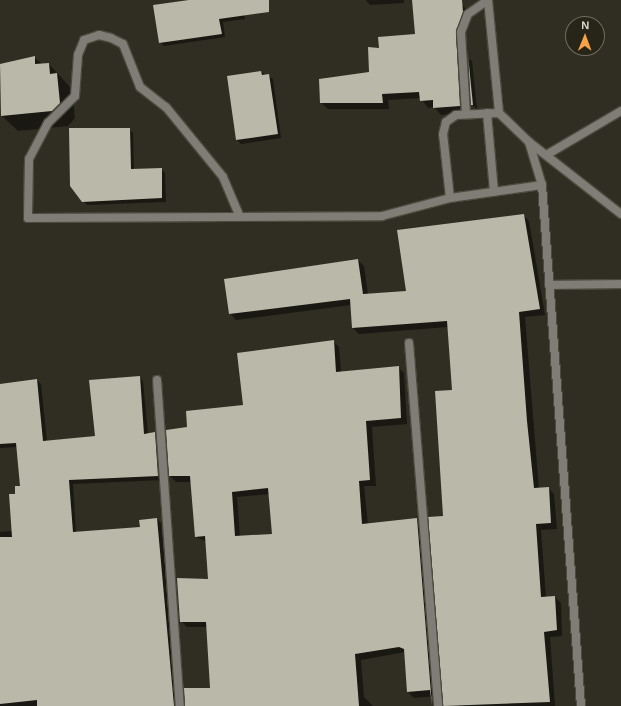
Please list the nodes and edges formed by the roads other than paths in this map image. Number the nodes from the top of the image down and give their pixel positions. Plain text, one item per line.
1 (488, 0) edge
2 (621, 111) edge
3 (487, 113) junction
4 (499, 113) junction
5 (466, 114) junction
6 (529, 142) junction
7 (548, 154) junction
8 (542, 185) junction
9 (494, 192) junction
10 (450, 198) junction
11 (621, 214) edge
12 (240, 216) junction
13 (621, 284) edge
14 (549, 285) junction
15 (409, 343) dead end
16 (157, 380) dead end
17 (180, 706) edge
18 (438, 706) edge
19 (581, 706) edge

1 - 4 street
1 - 5 street
2 - 7 street
3 - 4 street
3 - 5 street
3 - 9 street
4 - 6 street
5 - 10 street
6 - 7 street
6 - 8 street
7 - 11 street
8 - 9 street
8 - 14 street
9 - 10 street
10 - 12 street
12 - 12 street
13 - 14 street
14 - 19 street
15 - 18 street
16 - 17 street

